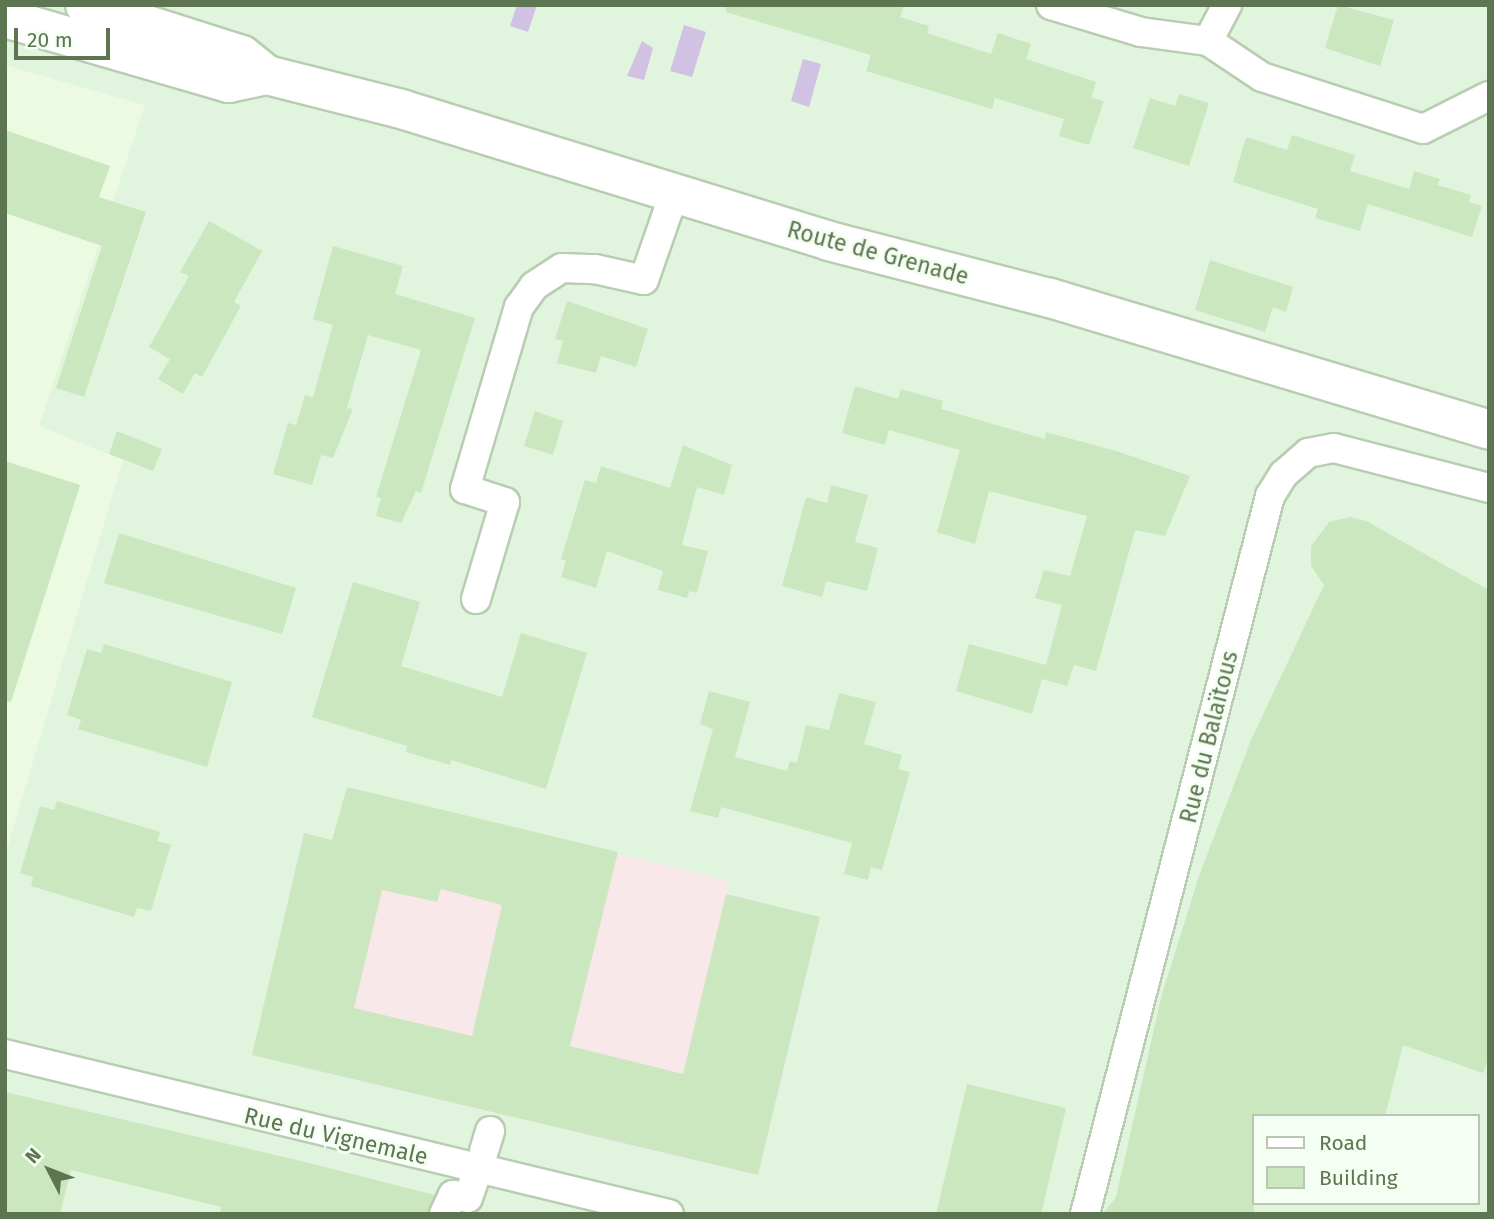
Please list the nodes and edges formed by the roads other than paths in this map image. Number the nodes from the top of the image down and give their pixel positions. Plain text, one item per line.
1 (85, 5) edge
2 (1051, 5) edge
3 (1227, 5) edge
4 (5, 18) edge
5 (1208, 41) junction
6 (267, 75) junction
7 (1489, 96) edge
8 (675, 191) junction
9 (1489, 430) edge
10 (1489, 488) edge
11 (476, 598) dead end
12 (5, 1054) edge
13 (475, 1178) dead end
14 (444, 1214) edge
15 (669, 1214) edge
16 (1085, 1214) edge

1 - 6 main road, Route de Grenade
2 - 5 street
3 - 5 street
4 - 6 main road, Route de Grenade
5 - 7 street
6 - 8 main road, Route de Grenade
8 - 9 main road, Route de Grenade
8 - 11 street
10 - 16 street, Rue du Balaïtous
12 - 15 street, Rue du Vignemale
13 - 14 street

